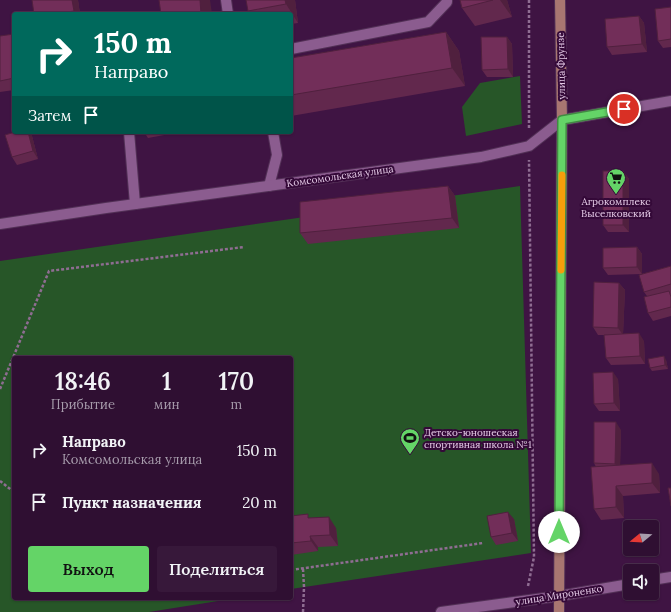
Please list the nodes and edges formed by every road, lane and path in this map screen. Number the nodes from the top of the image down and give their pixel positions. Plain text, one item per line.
1 (226, 0) edge
2 (447, 0) edge
3 (529, 0) edge
4 (560, 0) edge
5 (228, 12) edge
6 (293, 49) edge
7 (671, 101) edge
8 (562, 120) junction
9 (129, 134) edge
10 (273, 134) edge
11 (529, 146) junction
12 (269, 186) junction
13 (135, 204) junction
14 (0, 224) edge
15 (244, 247) dead end
16 (14, 356) edge
17 (12, 360) edge
18 (0, 389) edge
19 (0, 481) edge
20 (12, 490) edge
21 (483, 543) dead end
22 (303, 568) junction
23 (293, 570) edge
24 (671, 577) edge
25 (659, 579) edge
26 (623, 585) edge
27 (559, 596) junction
28 (524, 600) junction
29 (303, 612) edge
30 (441, 612) edge
31 (559, 612) edge

1 - 5 street
2 - 6 street
3 - 11 path
4 - 8 main road, улица Фрунзе
7 - 8 street, Комсомольская улица
8 - 11 street, Комсомольская улица
8 - 27 main road, улица Фрунзе
9 - 13 street
10 - 12 street
11 - 12 street, Комсомольская улица
11 - 28 path
12 - 13 street, Комсомольская улица
13 - 14 street, Комсомольская улица
15 - 16 path
17 - 18 path
19 - 20 path
21 - 22 path
22 - 23 path
22 - 29 path
24 - 25 street
26 - 27 street, улица Мироненко
27 - 28 street, улица Мироненко
27 - 31 main road, улица Фрунзе
28 - 30 street, улица Мироненко

